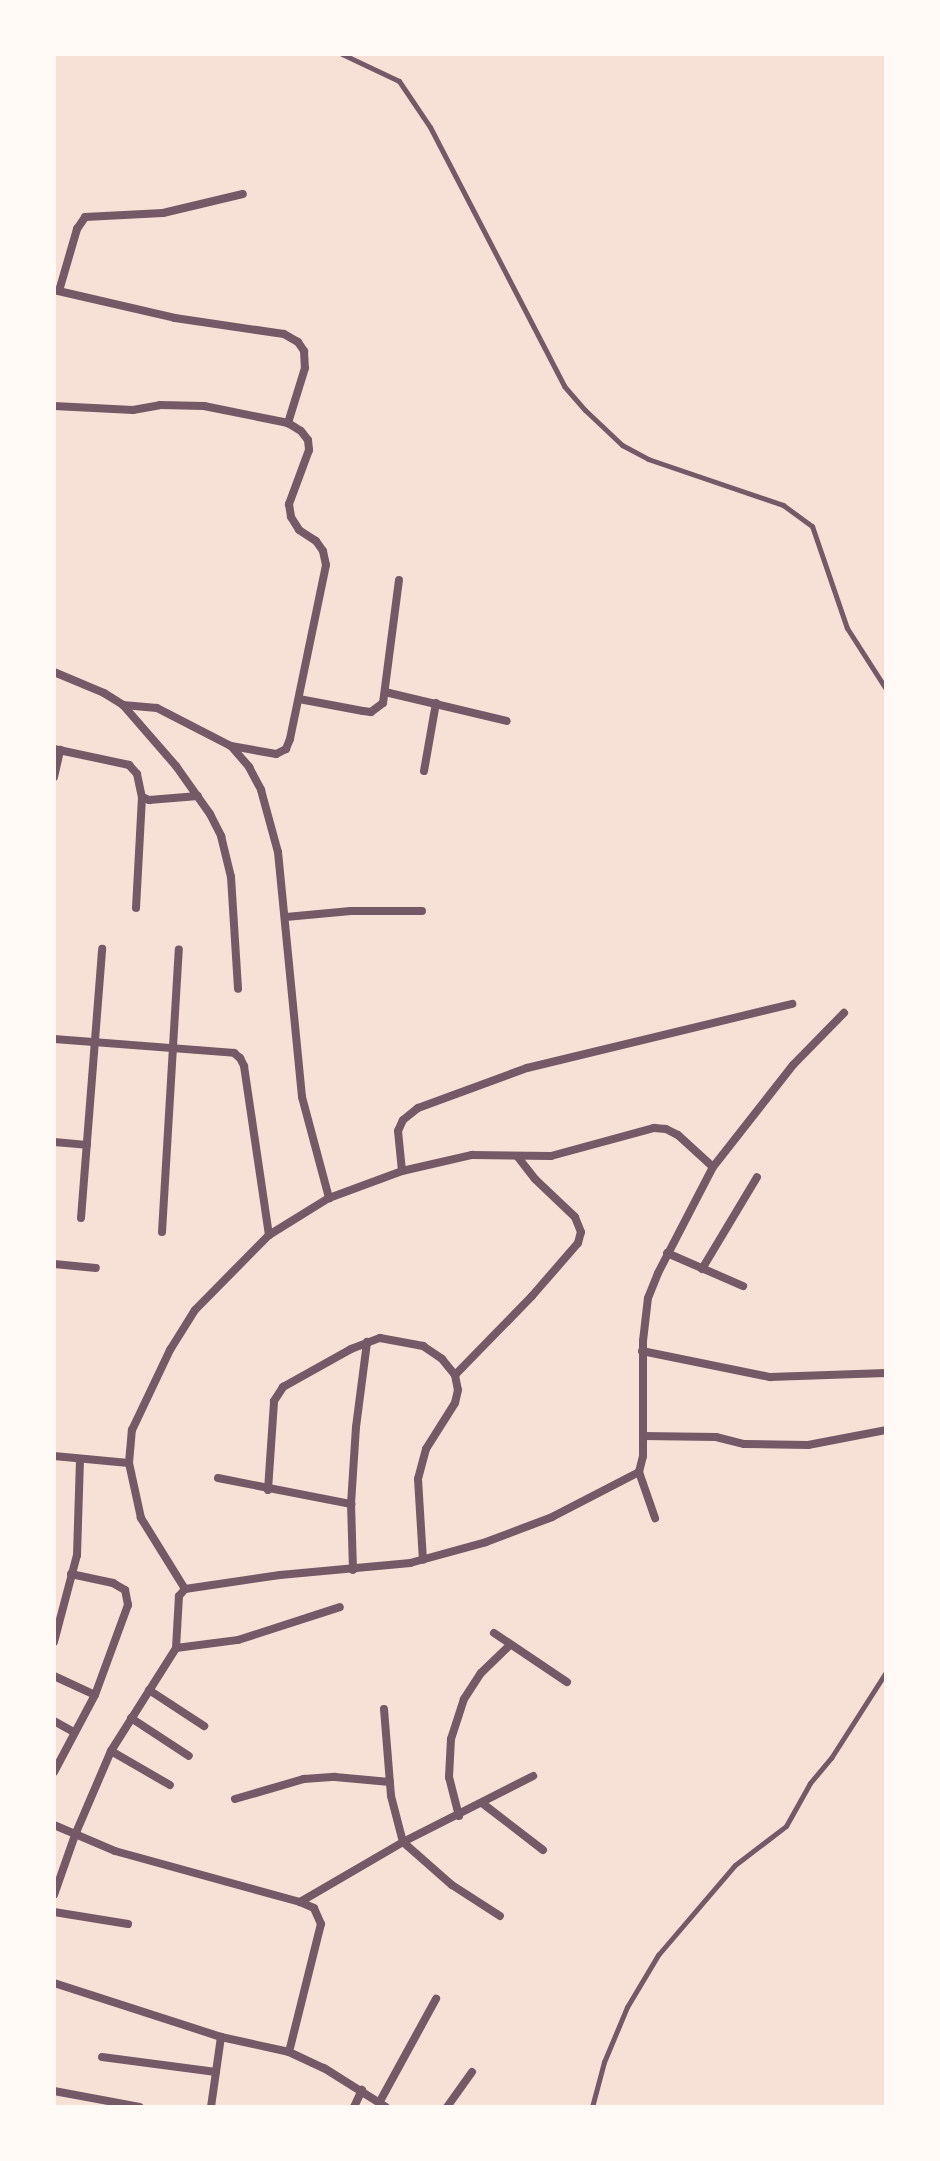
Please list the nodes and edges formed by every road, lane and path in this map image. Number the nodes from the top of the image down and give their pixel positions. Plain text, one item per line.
1 (342, 54) edge
2 (243, 194) dead end
3 (56, 290) edge
4 (54, 406) edge
5 (288, 423) junction
6 (399, 580) dead end
7 (54, 672) edge
8 (886, 689) edge
9 (385, 692) junction
10 (299, 699) junction
11 (436, 703) junction
12 (123, 705) junction
13 (507, 721) dead end
14 (231, 746) junction
15 (57, 749) edge
16 (424, 771) dead end
17 (54, 777) edge
18 (198, 796) junction
19 (142, 797) junction
20 (136, 908) dead end
21 (422, 911) dead end
22 (286, 917) junction
23 (102, 949) dead end
24 (179, 950) dead end
25 (238, 989) dead end
26 (792, 1004) dead end
27 (844, 1013) dead end
28 (54, 1039) edge
29 (95, 1043) junction
30 (172, 1049) junction
31 (54, 1142) edge
32 (87, 1145) junction
33 (517, 1156) junction
34 (713, 1167) junction
35 (402, 1171) junction
36 (757, 1177) dead end
37 (329, 1198) junction
38 (81, 1218) dead end
39 (162, 1232) dead end
40 (269, 1235) junction
41 (667, 1253) junction
42 (54, 1264) edge
43 (96, 1268) dead end
44 (702, 1269) junction
45 (743, 1286) dead end
46 (367, 1342) junction
47 (642, 1351) junction
48 (886, 1373) edge
49 (455, 1375) junction
50 (886, 1430) edge
51 (643, 1436) junction
52 (54, 1456) edge
53 (80, 1459) junction
54 (129, 1463) junction
55 (639, 1472) junction
56 (218, 1478) dead end
57 (268, 1490) junction
58 (351, 1504) junction
59 (655, 1518) dead end
60 (423, 1560) junction
61 (353, 1570) junction
62 (71, 1574) junction
63 (185, 1589) junction
64 (340, 1607) dead end
65 (494, 1633) dead end
66 (54, 1642) edge
67 (509, 1646) junction
68 (176, 1648) junction
69 (886, 1672) edge
70 (54, 1676) edge
71 (567, 1682) dead end
72 (149, 1690) junction
73 (95, 1695) junction
74 (384, 1709) dead end
75 (131, 1718) junction
76 (54, 1721) edge
77 (204, 1726) dead end
78 (74, 1732) junction
79 (111, 1751) junction
80 (189, 1756) dead end
81 (54, 1772) edge
82 (533, 1776) dead end
83 (390, 1782) junction
84 (170, 1785) dead end
85 (235, 1799) dead end
86 (482, 1803) junction
87 (459, 1816) junction
88 (54, 1825) edge
89 (75, 1835) junction
90 (403, 1842) junction
91 (543, 1850) dead end
92 (54, 1895) edge
93 (300, 1902) junction
94 (54, 1912) edge
95 (500, 1916) dead end
96 (128, 1924) dead end
97 (54, 1983) edge
98 (436, 1999) dead end
99 (221, 2037) junction
100 (289, 2052) junction
101 (102, 2057) dead end
102 (216, 2072) junction
103 (472, 2072) dead end
104 (362, 2090) junction
105 (54, 2091) edge
106 (383, 2105) edge
107 (140, 2107) edge
108 (211, 2107) edge
109 (354, 2107) edge
110 (447, 2107) edge
111 (592, 2107) edge

1 - 8 lane
2 - 3 street
3 - 5 street
4 - 5 street
5 - 10 street
6 - 9 street
7 - 12 street
9 - 10 street
9 - 11 street
10 - 14 street
11 - 13 street
11 - 16 street
12 - 14 street
12 - 18 street
14 - 22 street
15 - 17 street
15 - 19 street
18 - 19 street
18 - 25 street
19 - 20 street
21 - 22 street
22 - 37 street
23 - 29 street
24 - 30 street
26 - 35 street
27 - 34 street
28 - 29 street
29 - 30 street
29 - 32 street
30 - 39 street
30 - 40 street
31 - 32 street
32 - 38 street
33 - 34 street
33 - 35 street
33 - 49 street
34 - 41 street
35 - 37 street
36 - 44 street
37 - 40 street
40 - 54 street
41 - 44 street
41 - 47 street
42 - 43 street
44 - 45 street
46 - 49 street
46 - 57 street
46 - 58 street
47 - 48 street
47 - 51 street
49 - 60 street
50 - 51 street
51 - 55 street
52 - 53 street
53 - 54 street
53 - 62 street
54 - 63 street
55 - 59 street
55 - 60 street
56 - 57 street
57 - 58 street
58 - 61 street
60 - 61 street
61 - 63 street
62 - 66 street
62 - 73 street
63 - 68 street
64 - 68 street
65 - 67 street
67 - 71 street
67 - 87 street
68 - 72 street
69 - 111 lane
70 - 73 street
72 - 75 street
72 - 77 street
73 - 78 street
74 - 83 street
75 - 79 street
75 - 80 street
76 - 78 street
78 - 81 street
79 - 84 street
79 - 89 street
82 - 86 street
83 - 85 street
83 - 90 street
86 - 87 street
86 - 91 street
87 - 90 street
88 - 89 street
89 - 92 street
89 - 93 street
90 - 93 street
90 - 95 street
93 - 100 street
94 - 96 street
97 - 99 street
98 - 106 street
99 - 100 street
99 - 102 street
100 - 104 street
101 - 102 street
102 - 108 street
103 - 110 street
104 - 106 street
104 - 109 street
105 - 107 street

